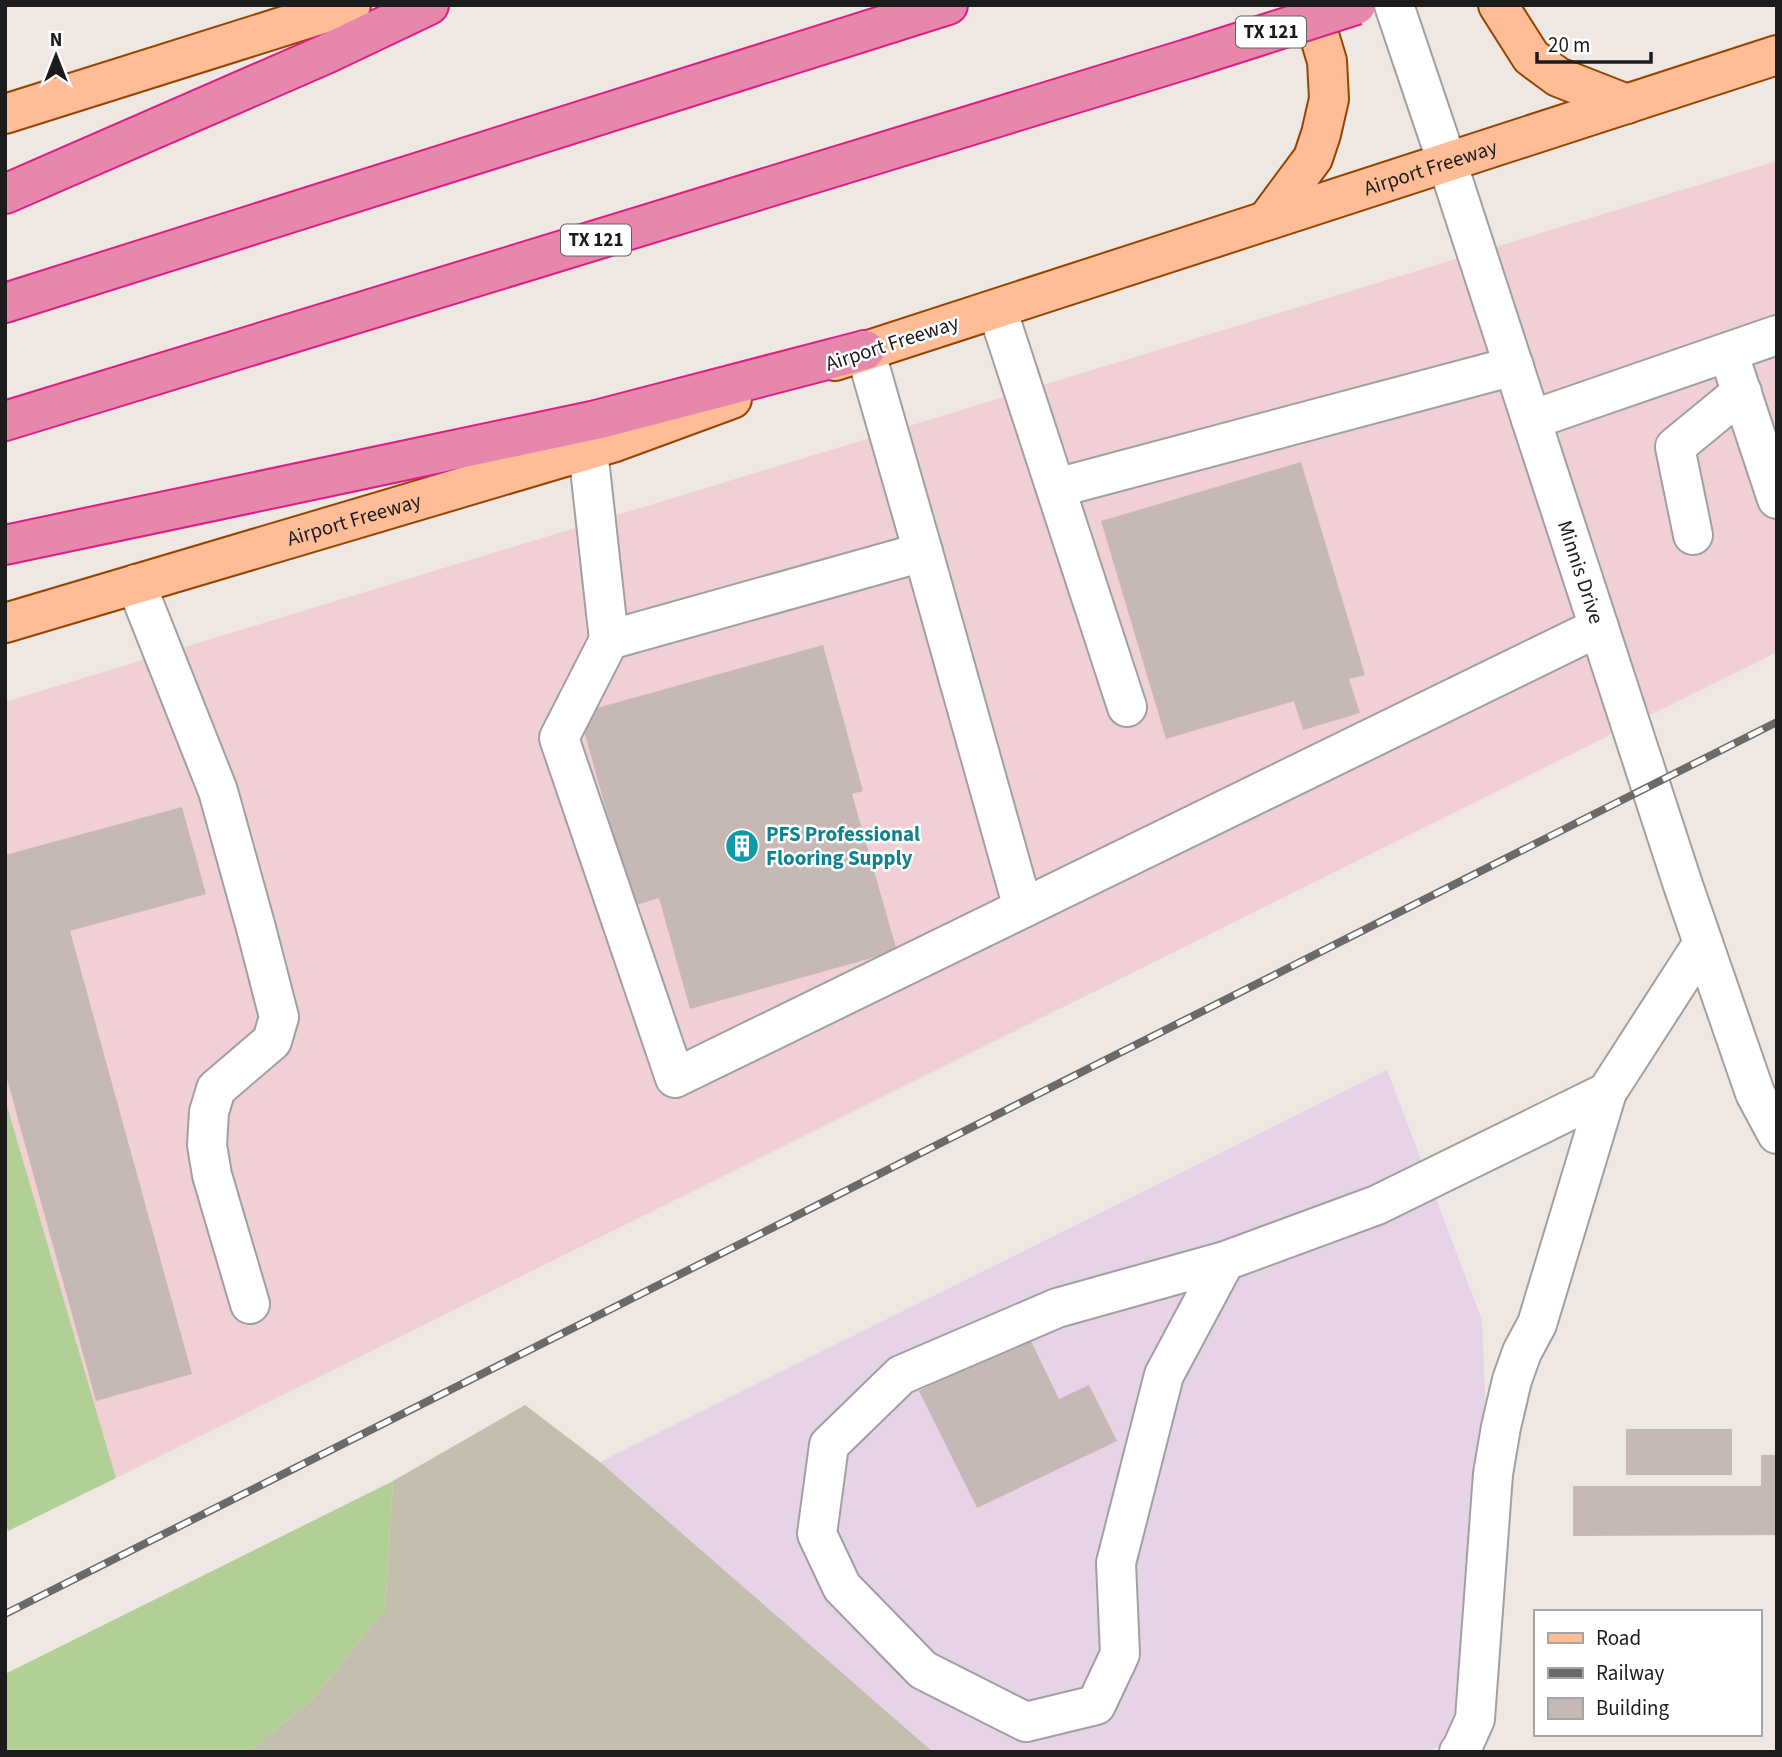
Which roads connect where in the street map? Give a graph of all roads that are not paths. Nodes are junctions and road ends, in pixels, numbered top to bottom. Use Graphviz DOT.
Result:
graph roads {
  1 [pos="351,5"];
  2 [pos="429,5"];
  3 [pos="948,5"];
  4 [pos="1310,5"];
  5 [pos="1356,5"];
  6 [pos="1394,5"];
  7 [pos="1497,5"];
  8 [pos="1777,55"];
  9 [pos="1627,104"];
  10 [pos="5,114"];
  11 [pos="1447,162"];
  12 [pos="5,194"];
  13 [pos="1267,220"];
  14 [pos="5,303"];
  15 [pos="997,309"];
  16 [pos="1777,335"];
  17 [pos="864,350"];
  18 [pos="1728,352"];
  19 [pos="1514,366"];
  20 [pos="1742,391"];
  21 [pos="1531,420"];
  22 [pos="5,421"];
  23 [pos="588,450"];
  24 [pos="1056,488"];
  25 [pos="1777,499"];
  26 [pos="1693,535"];
  27 [pos="5,545"];
  28 [pos="923,552"];
  29 [pos="136,584"];
  30 [pos="5,623"];
  31 [pos="1599,626"];
  32 [pos="609,640"];
  33 [pos="1127,707"];
  34 [pos="1024,908"];
  35 [pos="1703,943"];
  36 [pos="1607,1092"];
  37 [pos="1777,1134"];
  38 [pos="1225,1261"];
  39 [pos="250,1304"];
  40 [pos="1459,1752"];
  1 -- 10 [label="main road"];
  2 -- 12 [label="highway"];
  3 -- 14 [label="highway"];
  4 -- 13 [label="main road"];
  5 -- 22 [label="highway, TX 121, bridge"];
  6 -- 11 [label="street, Minnis Drive"];
  7 -- 9 [label="main road"];
  8 -- 9 [label="main road, Airport Freeway"];
  9 -- 11 [label="main road, Airport Freeway"];
  11 -- 13 [label="main road, Airport Freeway"];
  11 -- 19 [label="street, Minnis Drive"];
  13 -- 15 [label="main road, Airport Freeway"];
  15 -- 17 [label="main road, Airport Freeway"];
  15 -- 24 [label="street"];
  16 -- 18 [label="street"];
  17 -- 23 [label="main road, Airport Freeway"];
  17 -- 27 [label="highway"];
  17 -- 28 [label="street"];
  18 -- 20 [label="street"];
  18 -- 21 [label="street"];
  19 -- 21 [label="street, Minnis Drive"];
  19 -- 24 [label="street"];
  20 -- 25 [label="street"];
  20 -- 26 [label="street"];
  21 -- 31 [label="street, Minnis Drive"];
  23 -- 29 [label="main road, Airport Freeway"];
  23 -- 32 [label="street"];
  24 -- 33 [label="street"];
  28 -- 32 [label="street"];
  28 -- 34 [label="street"];
  29 -- 30 [label="main road, Airport Freeway"];
  29 -- 39 [label="street"];
  31 -- 34 [label="street"];
  31 -- 35 [label="street, Minnis Drive"];
  32 -- 34 [label="street"];
  35 -- 36 [label="street"];
  35 -- 37 [label="street, Minnis Drive"];
  36 -- 38 [label="street"];
  36 -- 40 [label="street"];
  38 -- 38 [label="street"];
}
